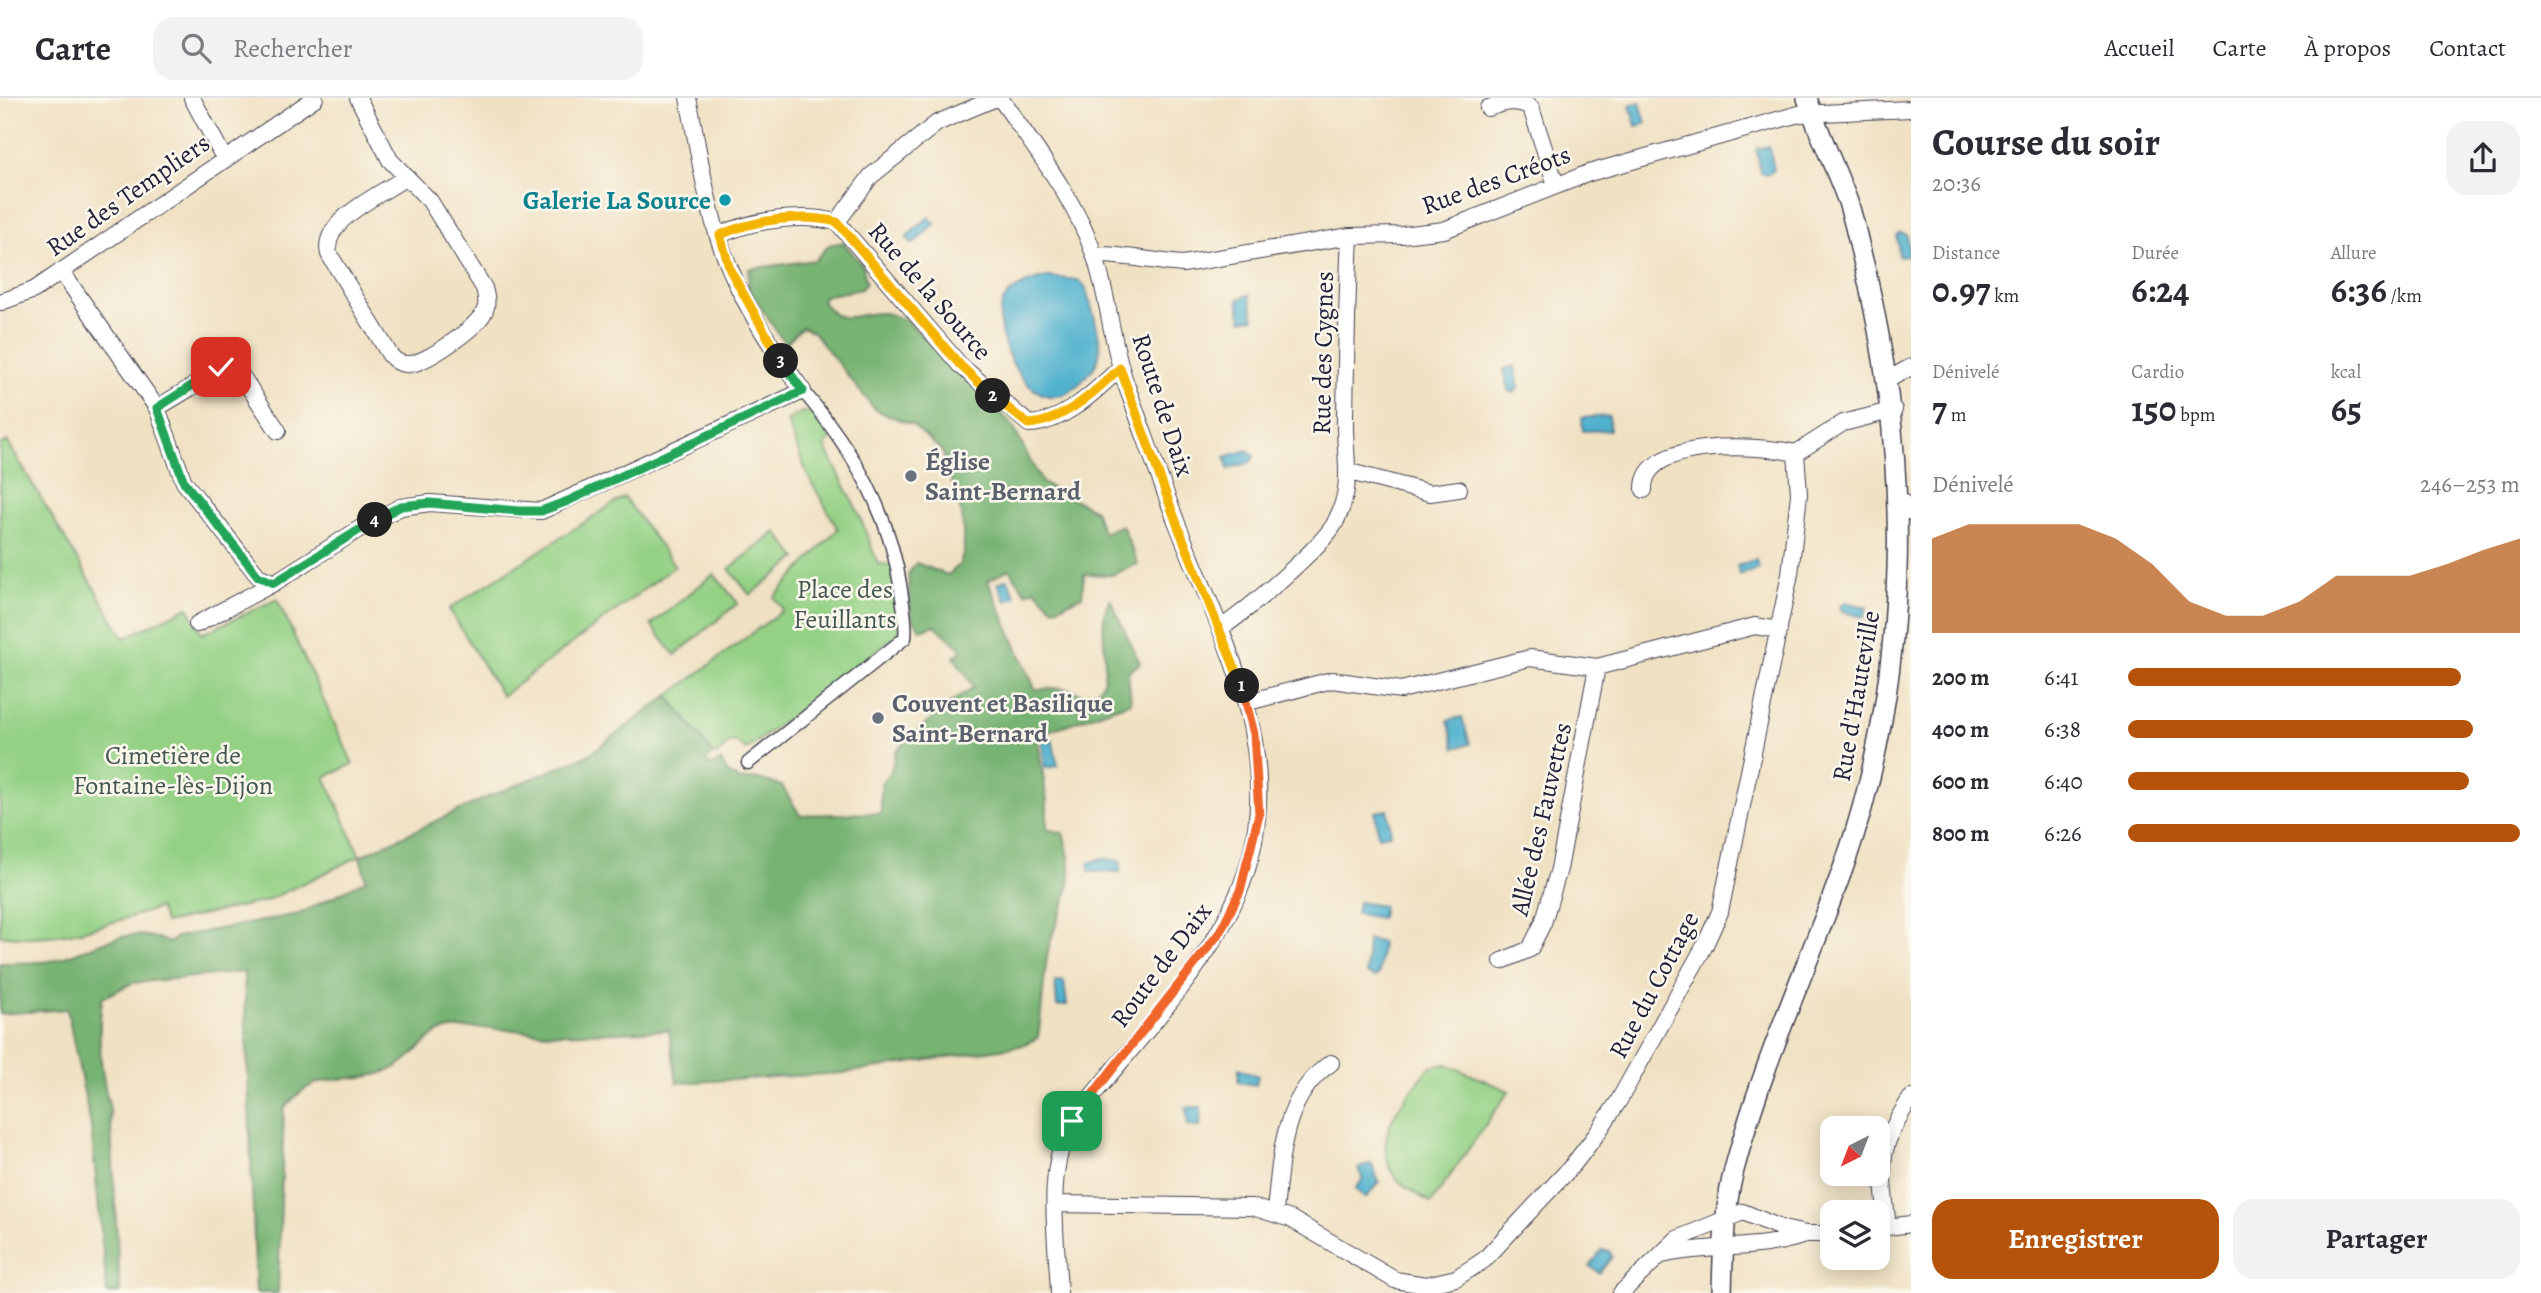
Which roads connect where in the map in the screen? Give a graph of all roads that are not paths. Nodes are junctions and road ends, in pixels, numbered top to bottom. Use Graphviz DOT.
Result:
graph roads {
  1 [pos="192,98"];
  2 [pos="315,98"];
  3 [pos="358,98"];
  4 [pos="688,98"];
  5 [pos="998,98"];
  6 [pos="1810,106"];
  7 [pos="1488,108"];
  8 [pos="1911,109"];
  9 [pos="224,158"];
  10 [pos="405,177"];
  11 [pos="1556,185"];
  12 [pos="837,222"];
  13 [pos="720,235"];
  14 [pos="1350,236"];
  15 [pos="1094,255"];
  16 [pos="61,271"];
  17 [pos="0,302"];
  18 [pos="1911,367"];
  19 [pos="1120,368"];
  20 [pos="1889,379"];
  21 [pos="803,391"];
  22 [pos="157,408"];
  23 [pos="1894,410"];
  24 [pos="278,431"];
  25 [pos="1796,453"];
  26 [pos="1350,471"];
  27 [pos="1459,489"];
  28 [pos="1644,490"];
  29 [pos="1906,506"];
  30 [pos="274,583"];
  31 [pos="197,624"];
  32 [pos="1221,628"];
  33 [pos="1779,630"];
  34 [pos="1597,667"];
  35 [pos="1248,702"];
  36 [pos="748,763"];
  37 [pos="1502,961"];
  38 [pos="1331,1063"];
  39 [pos="1911,1098"];
  40 [pos="1883,1200"];
  41 [pos="1056,1204"];
  42 [pos="1275,1211"];
  43 [pos="1728,1218"];
  44 [pos="1911,1224"];
  45 [pos="1890,1227"];
  46 [pos="1806,1234"];
  47 [pos="1820,1234"];
  48 [pos="1725,1245"];
  49 [pos="1659,1256"];
  50 [pos="1059,1293"];
  51 [pos="1621,1293"];
  52 [pos="1722,1293"];
  1 -- 9 [label="street"];
  2 -- 9 [label="street, Rue des Templiers"];
  3 -- 10 [label="street"];
  4 -- 13 [label="street"];
  5 -- 12 [label="street"];
  5 -- 15 [label="street, Route de Daix"];
  6 -- 8 [label="street, Rue des Créots"];
  6 -- 11 [label="street, Rue des Créots"];
  6 -- 20 [label="street, Rue d'Hauteville"];
  7 -- 11 [label="street"];
  9 -- 16 [label="street, Rue des Templiers"];
  10 -- 10 [label="street"];
  11 -- 14 [label="street, Rue des Créots"];
  12 -- 13 [label="street, Rue de la Source"];
  12 -- 19 [label="street, Rue de la Source"];
  13 -- 21 [label="street"];
  14 -- 15 [label="street, Rue des Créots"];
  14 -- 26 [label="street, Rue des Cygnes"];
  15 -- 19 [label="street, Route de Daix"];
  16 -- 17 [label="street, Rue des Templiers"];
  16 -- 22 [label="street"];
  18 -- 20 [label="street"];
  19 -- 32 [label="street, Route de Daix"];
  20 -- 23 [label="street, Rue d'Hauteville"];
  21 -- 30 [label="street"];
  21 -- 36 [label="street"];
  22 -- 24 [label="street"];
  22 -- 30 [label="street"];
  23 -- 25 [label="street"];
  23 -- 29 [label="street, Rue d'Hauteville"];
  25 -- 28 [label="street"];
  25 -- 33 [label="street, Rue du Cottage"];
  26 -- 27 [label="street, Rue des Cygnes"];
  26 -- 32 [label="street, Rue des Cygnes"];
  29 -- 43 [label="street, Rue d'Hauteville"];
  30 -- 31 [label="street"];
  32 -- 35 [label="street, Route de Daix"];
  33 -- 34 [label="street"];
  33 -- 42 [label="street, Rue du Cottage"];
  34 -- 35 [label="street"];
  34 -- 37 [label="street, Allée des Fauvettes"];
  35 -- 41 [label="street, Route de Daix"];
  38 -- 42 [label="street"];
  39 -- 40 [label="street"];
  41 -- 42 [label="street, Rue du Cottage"];
  41 -- 50 [label="street, Route de Daix"];
  43 -- 46 [label="street"];
  43 -- 48 [label="street, Rue d'Hauteville"];
  43 -- 49 [label="street"];
  44 -- 45 [label="street"];
  46 -- 47 [label="street"];
  46 -- 48 [label="street"];
  48 -- 49 [label="street"];
  48 -- 52 [label="street, Rue d'Hauteville"];
  49 -- 51 [label="street"];
}
